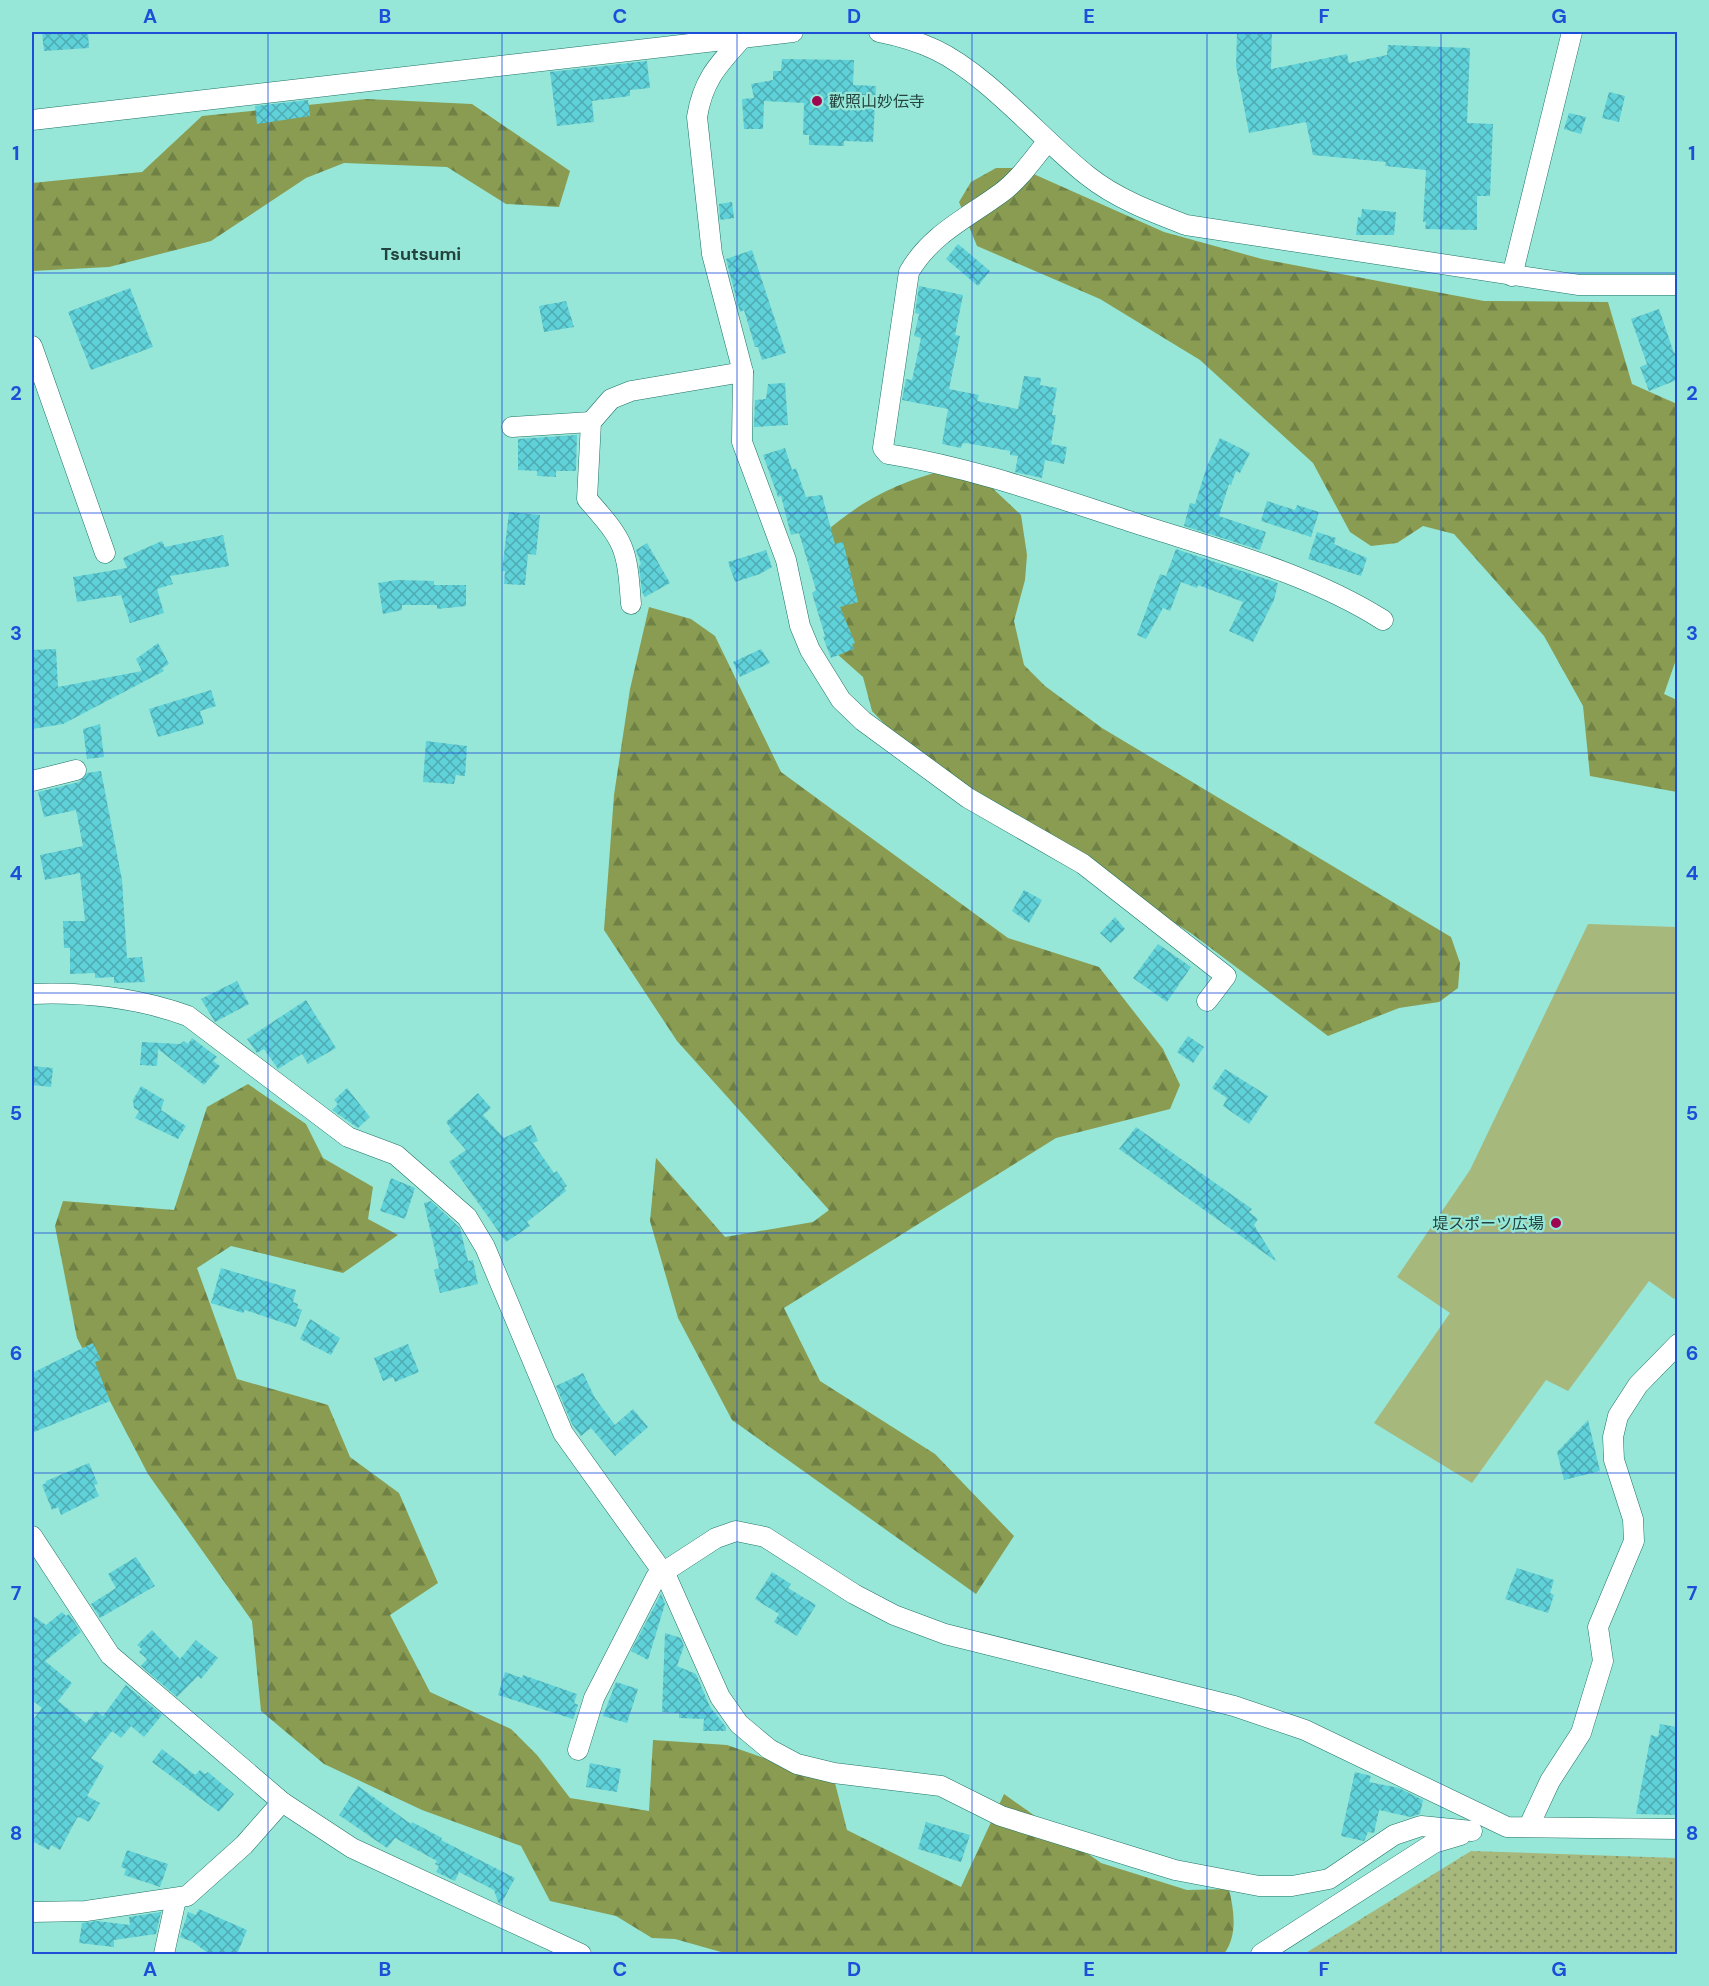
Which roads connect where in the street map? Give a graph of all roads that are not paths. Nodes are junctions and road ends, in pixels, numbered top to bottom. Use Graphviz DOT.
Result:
graph roads {
  1 [pos="793,32"];
  2 [pos="879,32"];
  3 [pos="1572,32"];
  4 [pos="744,34"];
  5 [pos="32,120"];
  6 [pos="1048,141"];
  7 [pos="1512,276"];
  8 [pos="1677,285"];
  9 [pos="32,345"];
  10 [pos="742,372"];
  11 [pos="591,422"];
  12 [pos="512,427"];
  13 [pos="105,553"];
  14 [pos="631,604"];
  15 [pos="1383,620"];
  16 [pos="76,770"];
  17 [pos="32,781"];
  18 [pos="32,994"];
  19 [pos="1207,1001"];
  20 [pos="1677,1344"];
  21 [pos="32,1536"];
  22 [pos="662,1571"];
  23 [pos="578,1750"];
  24 [pos="282,1802"];
  25 [pos="1529,1826"];
  26 [pos="1507,1827"];
  27 [pos="1677,1829"];
  28 [pos="1472,1832"];
  29 [pos="176,1899"];
  30 [pos="32,1912"];
  31 [pos="164,1954"];
  32 [pos="581,1954"];
  33 [pos="1261,1954"];
  1 -- 4 [label="street"];
  2 -- 6 [label="street"];
  3 -- 7 [label="street"];
  4 -- 5 [label="street"];
  4 -- 10 [label="street"];
  6 -- 7 [label="street"];
  6 -- 15 [label="street"];
  7 -- 8 [label="street"];
  9 -- 13 [label="street"];
  10 -- 11 [label="street"];
  10 -- 19 [label="street"];
  11 -- 12 [label="street"];
  11 -- 14 [label="street"];
  16 -- 17 [label="street"];
  18 -- 22 [label="street"];
  20 -- 25 [label="street"];
  21 -- 24 [label="street"];
  22 -- 23 [label="street"];
  22 -- 26 [label="street"];
  22 -- 28 [label="street"];
  24 -- 29 [label="street"];
  24 -- 32 [label="street"];
  25 -- 26 [label="street"];
  25 -- 27 [label="street"];
  26 -- 28 [label="street"];
  28 -- 33 [label="street"];
  29 -- 30 [label="street"];
  29 -- 31 [label="street"];
}
